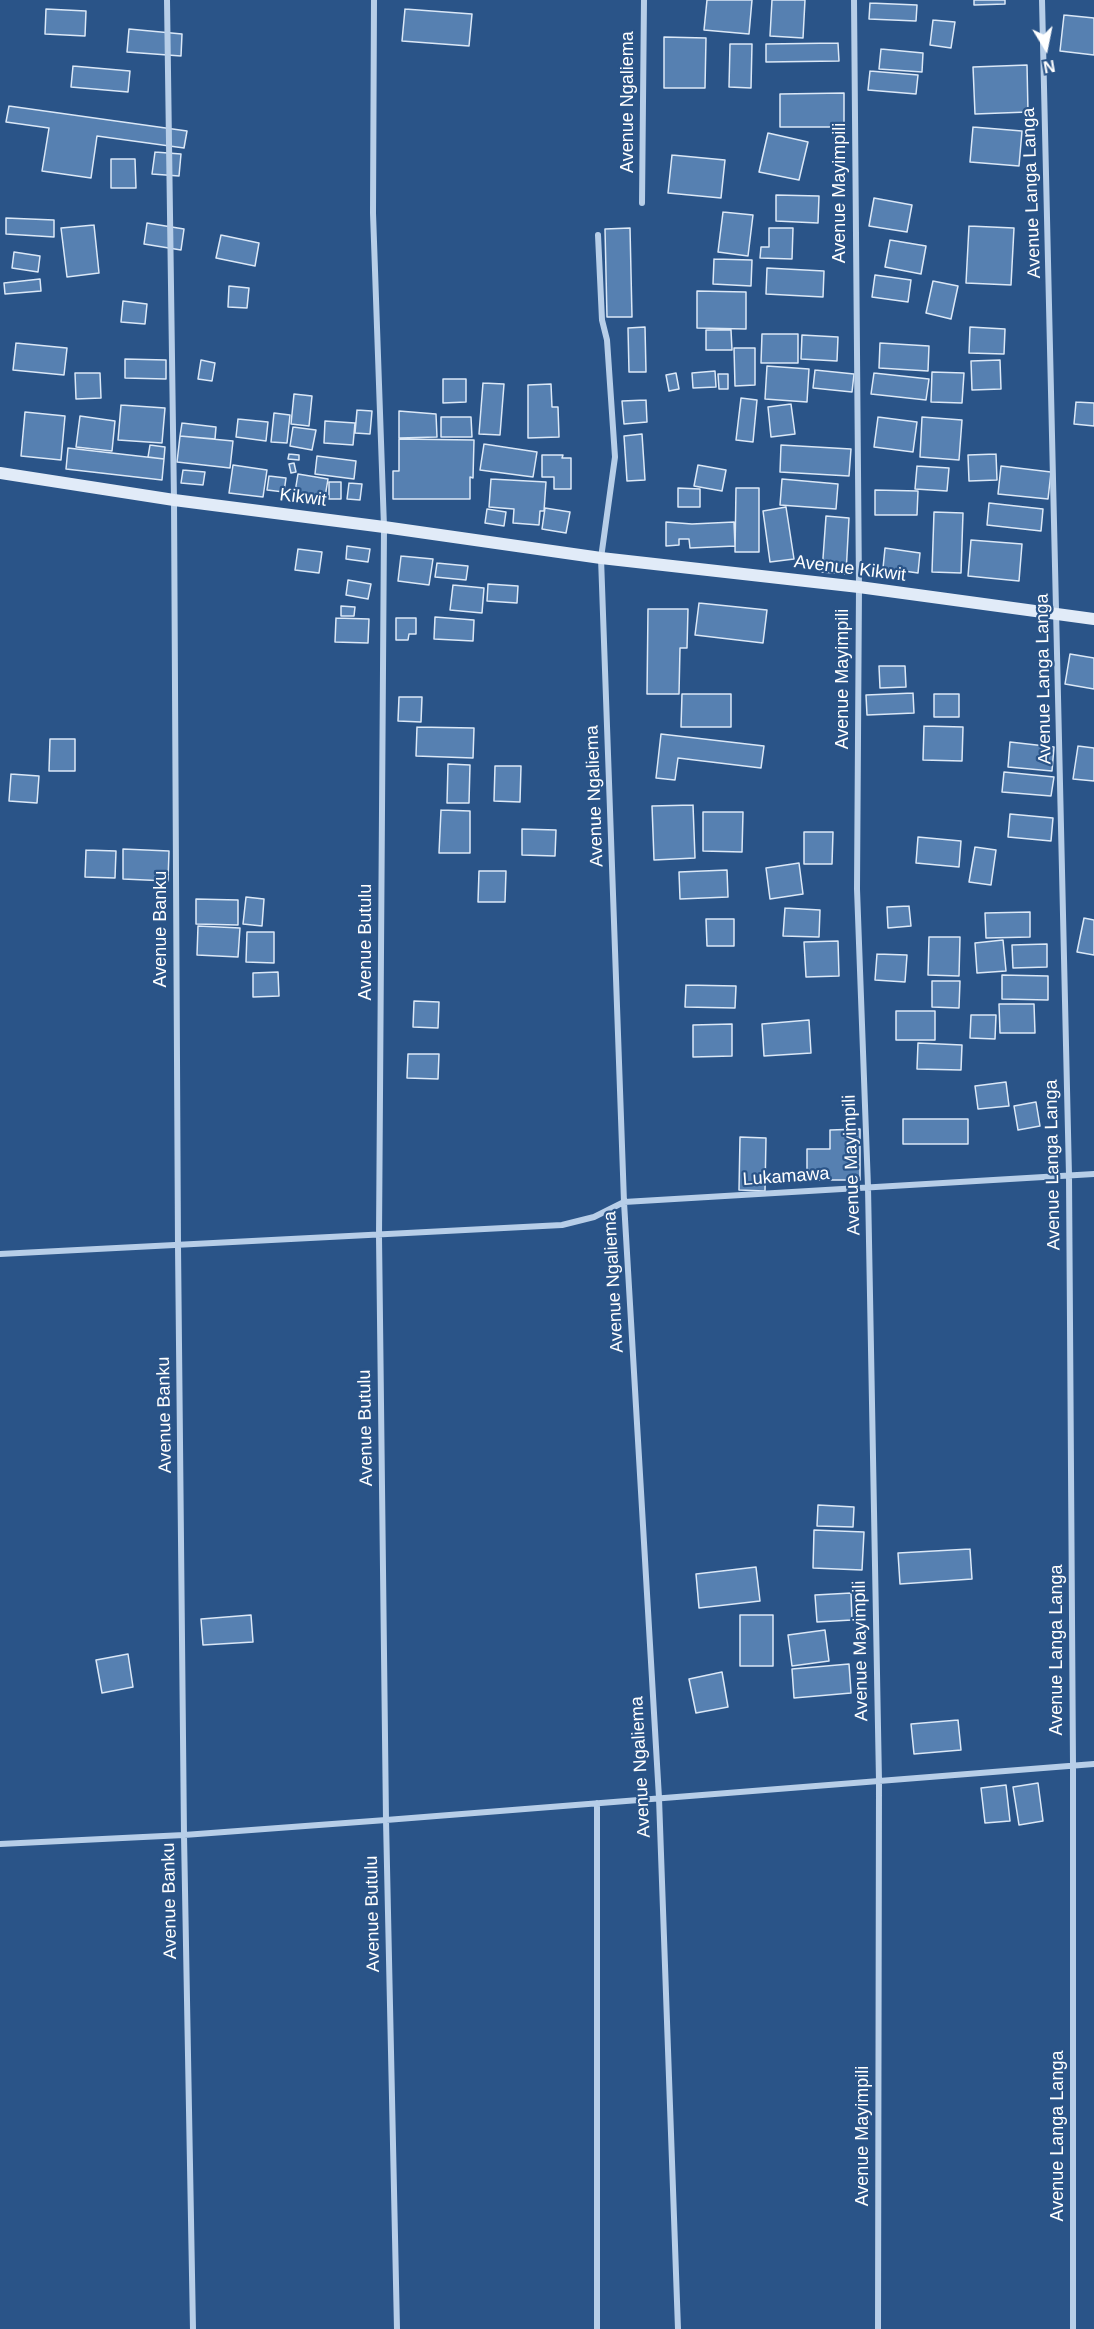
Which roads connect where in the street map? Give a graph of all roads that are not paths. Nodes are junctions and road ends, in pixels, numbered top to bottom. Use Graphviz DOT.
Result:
graph roads {
  1 [pos="167,0"];
  2 [pos="374,0"];
  3 [pos="644,0"];
  4 [pos="854,0"];
  5 [pos="1042,0"];
  6 [pos="642,203"];
  7 [pos="598,235"];
  8 [pos="0,473"];
  9 [pos="174,500"];
  10 [pos="384,527"];
  11 [pos="601,558"];
  12 [pos="859,587"];
  13 [pos="1058,615"];
  14 [pos="1094,619"];
  15 [pos="1094,1174"];
  16 [pos="1069,1175"];
  17 [pos="868,1187"];
  18 [pos="624,1202"];
  19 [pos="379,1236"];
  20 [pos="178,1246"];
  21 [pos="0,1254"];
  22 [pos="1094,1764"];
  23 [pos="1073,1765"];
  24 [pos="879,1781"];
  25 [pos="659,1798"];
  26 [pos="597,1803"];
  27 [pos="386,1820"];
  28 [pos="184,1835"];
  29 [pos="0,1844"];
  30 [pos="193,2329"];
  31 [pos="397,2329"];
  32 [pos="597,2329"];
  33 [pos="678,2329"];
  34 [pos="878,2329"];
  35 [pos="1073,2329"];
  1 -- 9 [label="street, Avenue Banku"];
  2 -- 10 [label="street, Avenue Butulu"];
  3 -- 6 [label="street, Avenue Ngaliema"];
  4 -- 12 [label="street, Avenue Mayimpili"];
  5 -- 13 [label="street, Avenue Langa Langa"];
  7 -- 11 [label="street, Avenue Ngaliema"];
  8 -- 9 [label="main road, Kikwit"];
  9 -- 10 [label="main road, Kikwit"];
  9 -- 20 [label="street, Avenue Banku"];
  10 -- 11 [label="main road, Kikwit"];
  10 -- 19 [label="street, Avenue Butulu"];
  11 -- 12 [label="main road, Avenue Kikwit"];
  11 -- 18 [label="street, Avenue Ngaliema"];
  12 -- 13 [label="main road, Avenue Kikwit"];
  12 -- 17 [label="street, Avenue Mayimpili"];
  13 -- 14 [label="main road, Avenue Kikwit"];
  13 -- 16 [label="street, Avenue Langa Langa"];
  15 -- 16 [label="street, Lukamawa"];
  16 -- 17 [label="street, Lukamawa"];
  16 -- 23 [label="street, Avenue Langa Langa"];
  17 -- 18 [label="street, Lukamawa"];
  17 -- 24 [label="street, Avenue Mayimpili"];
  18 -- 19 [label="street"];
  18 -- 25 [label="street, Avenue Ngaliema"];
  19 -- 20 [label="street"];
  19 -- 27 [label="street, Avenue Butulu"];
  20 -- 21 [label="street"];
  20 -- 28 [label="street, Avenue Banku"];
  22 -- 23 [label="street"];
  23 -- 24 [label="street"];
  23 -- 35 [label="street, Avenue Langa Langa"];
  24 -- 25 [label="street"];
  24 -- 34 [label="street, Avenue Mayimpili"];
  25 -- 26 [label="street"];
  25 -- 33 [label="street, Avenue Ngaliema"];
  26 -- 27 [label="street"];
  26 -- 32 [label="street"];
  27 -- 28 [label="street"];
  27 -- 31 [label="street, Avenue Butulu"];
  28 -- 29 [label="street"];
  28 -- 30 [label="street, Avenue Banku"];
}
